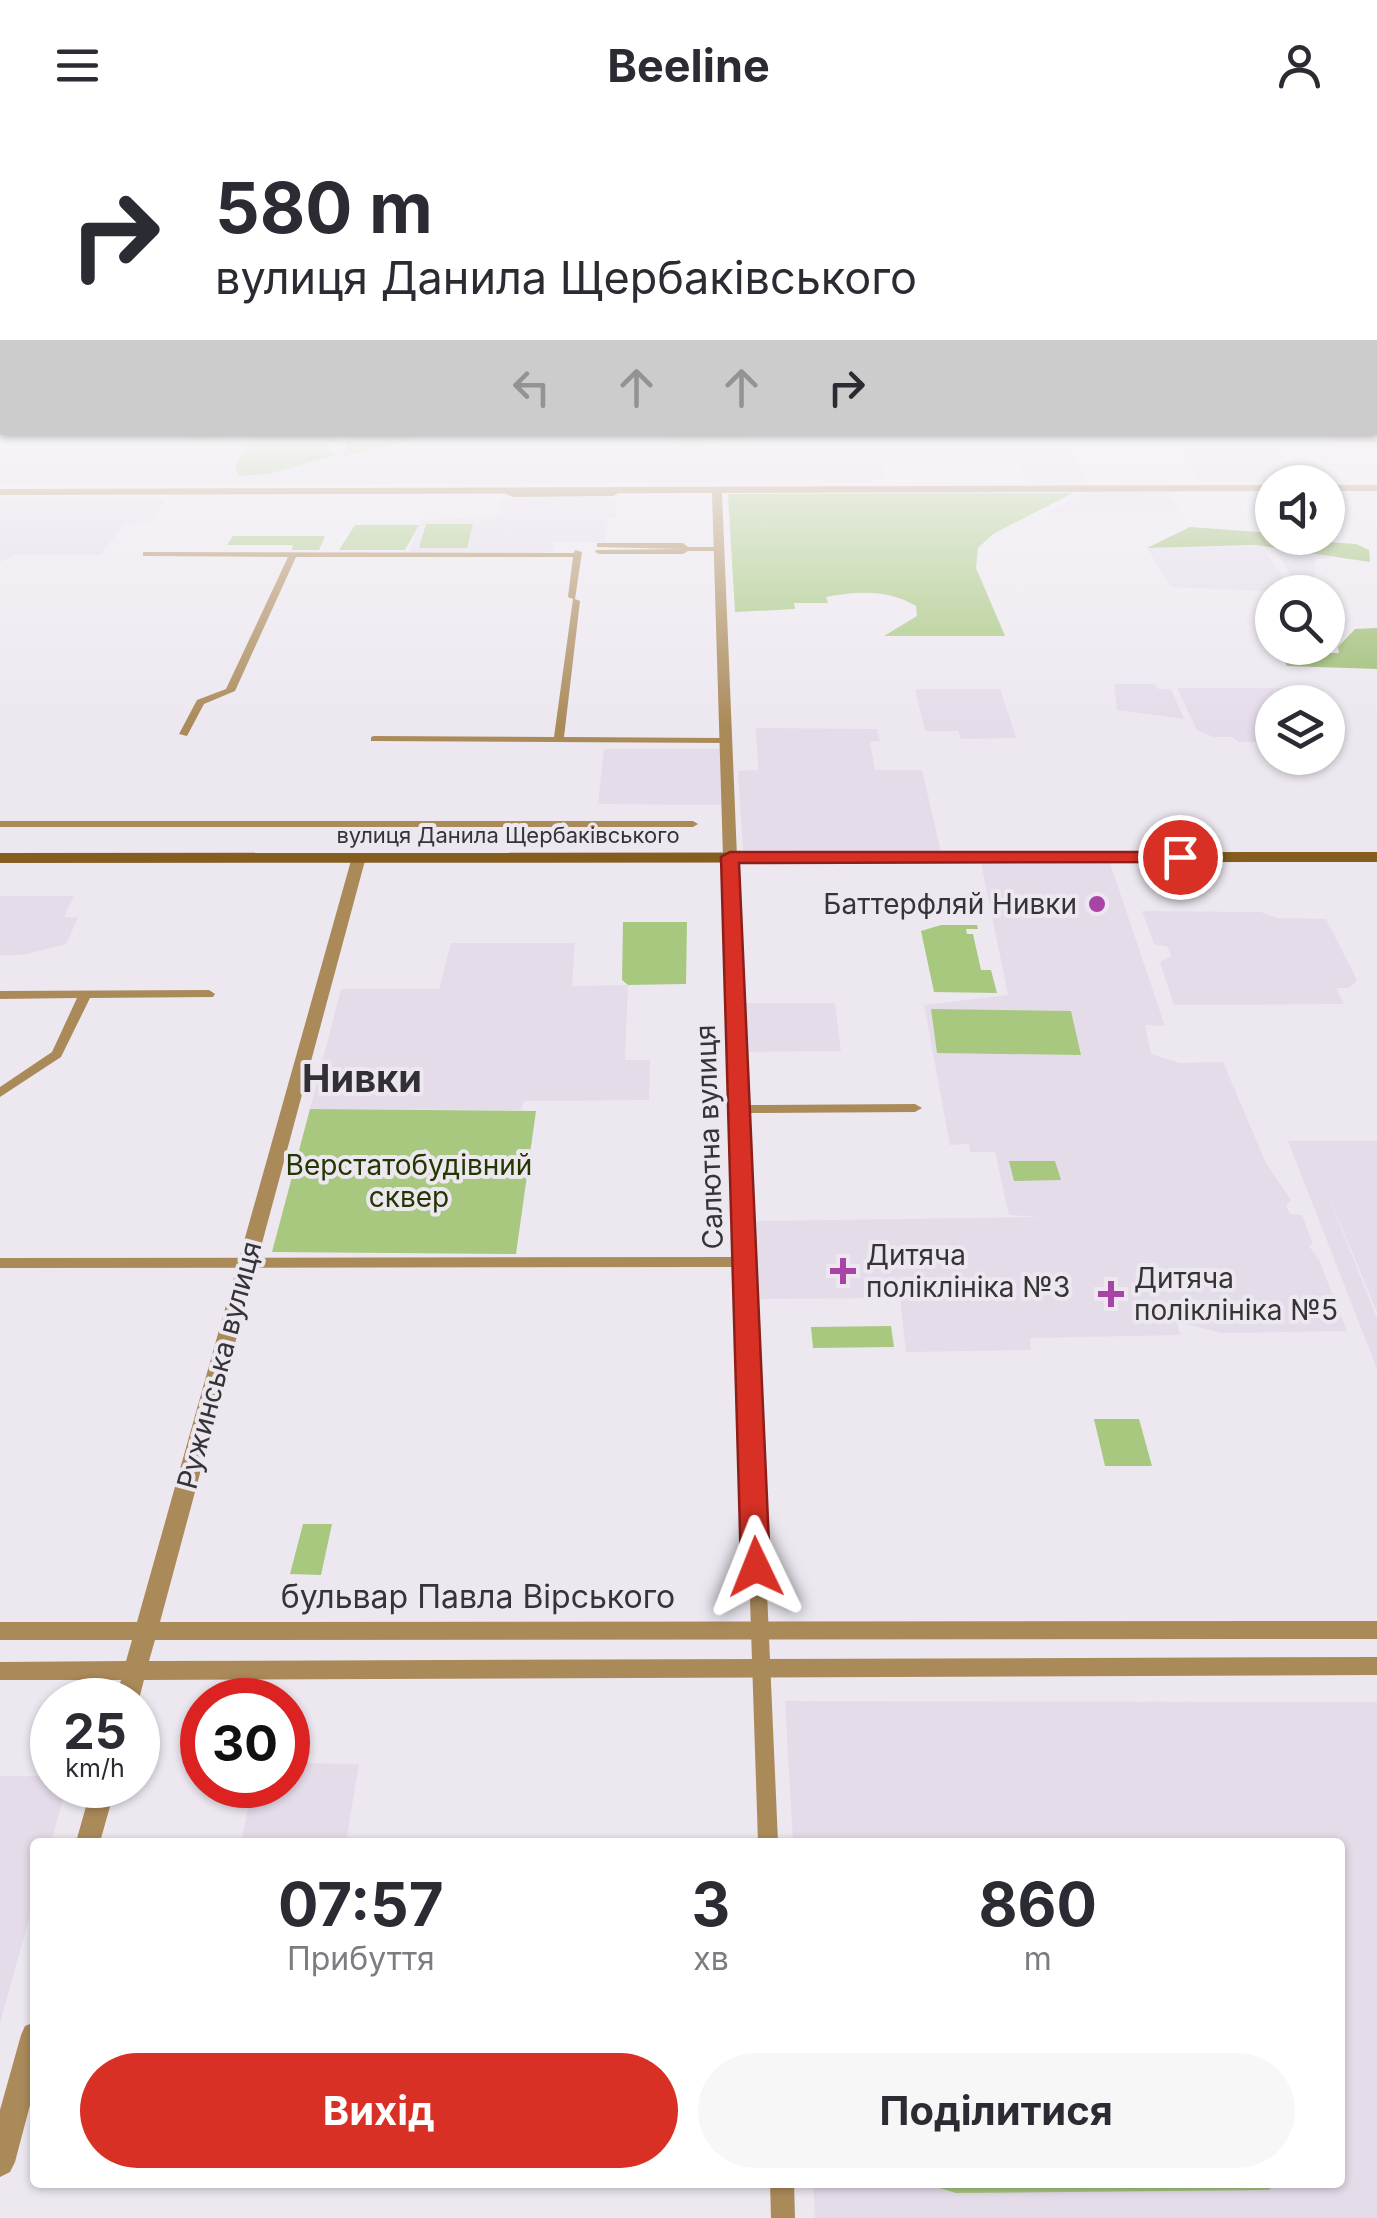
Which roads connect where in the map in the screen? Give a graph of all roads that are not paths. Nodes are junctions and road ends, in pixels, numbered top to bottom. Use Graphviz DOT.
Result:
graph roads {
  1 [pos="718,530"];
  2 [pos="719,549"];
  3 [pos="146,554"];
  4 [pos="293,554"];
  5 [pos="578,554"];
  6 [pos="184,734"];
  7 [pos="374,739"];
  8 [pos="558,739"];
  9 [pos="726,741"];
  10 [pos="0,824"];
  11 [pos="693,824"];
  12 [pos="730,857"];
  13 [pos="1377,857"];
  14 [pos="0,858"];
  15 [pos="359,858"];
  16 [pos="209,994"];
  17 [pos="0,995"];
  18 [pos="85,995"];
  19 [pos="0,1093"];
  20 [pos="916,1108"];
  21 [pos="738,1109"];
  22 [pos="247,1262"];
  23 [pos="743,1262"];
  24 [pos="0,1263"];
  25 [pos="0,1630"];
  26 [pos="759,1630"];
  27 [pos="1377,1630"];
  28 [pos="146,1631"];
  29 [pos="1377,1666"];
  30 [pos="135,1670"];
  31 [pos="760,1670"];
  32 [pos="0,1671"];
  33 [pos="133,1678"];
  34 [pos="98,1808"];
  35 [pos="89,1838"];
  36 [pos="768,1838"];
  37 [pos="30,2052"];
  38 [pos="0,2162"];
  39 [pos="782,2188"];
  40 [pos="783,2218"];
  1 -- 2 [label="street, Салютна вулиця"];
  2 -- 5 [label="street"];
  2 -- 9 [label="street, Салютна вулиця"];
  3 -- 4 [label="street"];
  4 -- 5 [label="street"];
  4 -- 6 [label="street"];
  5 -- 8 [label="street"];
  7 -- 8 [label="street"];
  8 -- 9 [label="street"];
  9 -- 12 [label="street, Салютна вулиця"];
  10 -- 11 [label="street"];
  12 -- 13 [label="main road, вулиця Данила Щербаківського"];
  12 -- 15 [label="main road, вулиця Данила Щербаківського"];
  12 -- 21 [label="street, Салютна вулиця"];
  14 -- 15 [label="main road, вулиця Данила Щербаківського"];
  15 -- 22 [label="street, Ружинська вулиця"];
  16 -- 18 [label="street"];
  17 -- 18 [label="street"];
  18 -- 19 [label="street"];
  20 -- 21 [label="street"];
  21 -- 23 [label="street, Салютна вулиця"];
  22 -- 23 [label="street"];
  22 -- 24 [label="street"];
  22 -- 28 [label="street, Ружинська вулиця"];
  23 -- 26 [label="street, Салютна вулиця"];
  25 -- 28 [label="street, бульвар Павла Вірського"];
  26 -- 27 [label="street, бульвар Павла Вірського"];
  26 -- 28 [label="street, бульвар Павла Вірського"];
  26 -- 31 [label="street, Салютна вулиця"];
  28 -- 30 [label="street, Ружинська вулиця"];
  29 -- 31 [label="street"];
  30 -- 31 [label="street"];
  30 -- 32 [label="street"];
  30 -- 33 [label="street, Ружинська вулиця"];
  31 -- 36 [label="street, Салютна вулиця"];
  34 -- 35 [label="street"];
  37 -- 38 [label="street"];
  39 -- 40 [label="street"];
}
